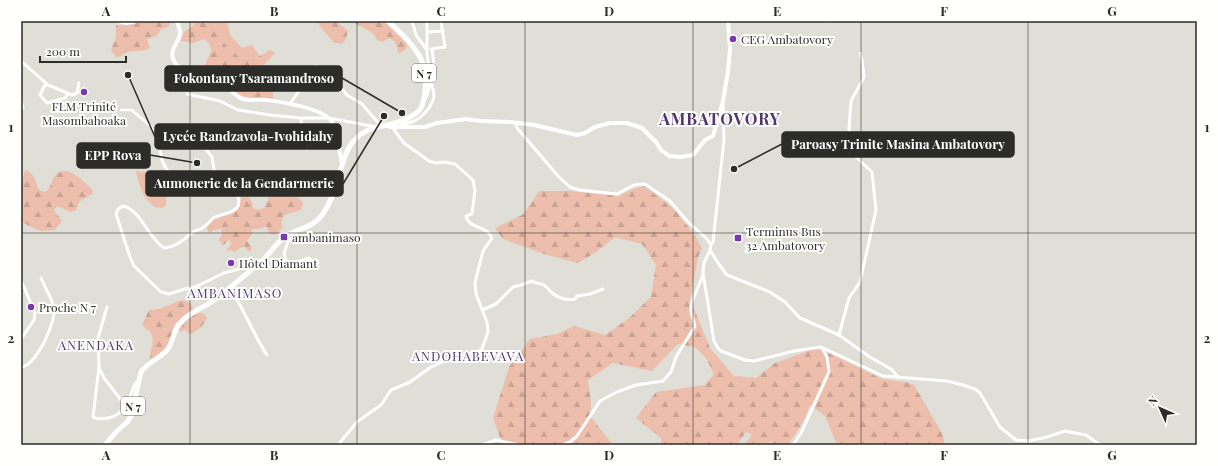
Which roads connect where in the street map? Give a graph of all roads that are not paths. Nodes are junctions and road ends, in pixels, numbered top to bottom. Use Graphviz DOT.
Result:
graph roads {
  1 [pos="118,21"];
  2 [pos="136,21"];
  3 [pos="177,21"];
  4 [pos="388,21"];
  5 [pos="412,21"];
  6 [pos="427,21"];
  7 [pos="441,21"];
  8 [pos="728,21"];
  9 [pos="828,21"];
  10 [pos="831,21"];
  11 [pos="443,31"];
  12 [pos="427,32"];
  13 [pos="432,49"];
  14 [pos="427,50"];
  15 [pos="860,53"];
  16 [pos="21,61"];
  17 [pos="316,66"];
  18 [pos="46,83"];
  19 [pos="79,83"];
  20 [pos="332,83"];
  21 [pos="187,94"];
  22 [pos="70,95"];
  23 [pos="21,99"];
  24 [pos="723,101"];
  25 [pos="290,104"];
  26 [pos="422,104"];
  27 [pos="23,108"];
  28 [pos="121,110"];
  29 [pos="301,118"];
  30 [pos="329,118"];
  31 [pos="516,124"];
  32 [pos="396,125"];
  33 [pos="381,126"];
  34 [pos="161,135"];
  35 [pos="307,149"];
  36 [pos="342,163"];
  37 [pos="198,190"];
  38 [pos="296,232"];
  39 [pos="711,245"];
  40 [pos="710,250"];
  41 [pos="262,260"];
  42 [pos="313,262"];
  43 [pos="703,273"];
  44 [pos="41,278"];
  45 [pos="21,280"];
  46 [pos="230,288"];
  47 [pos="603,289"];
  48 [pos="107,307"];
  49 [pos="482,310"];
  50 [pos="839,335"];
  51 [pos="21,339"];
  52 [pos="821,347"];
  53 [pos="267,355"];
  54 [pos="21,367"];
  55 [pos="99,367"];
  56 [pos="898,377"];
  57 [pos="139,380"];
  58 [pos="125,405"];
  59 [pos="105,445"];
  60 [pos="338,445"];
  61 [pos="482,445"];
  62 [pos="519,445"];
  63 [pos="562,445"];
  64 [pos="793,445"];
  65 [pos="1100,445"];
  1 -- 2 [label="street"];
  3 -- 25 [label="street"];
  4 -- 26 [label="main road, N 7"];
  5 -- 14 [label="street"];
  6 -- 12 [label="street"];
  7 -- 11 [label="street"];
  8 -- 24 [label="street"];
  9 -- 10 [label="street"];
  11 -- 12 [label="street"];
  11 -- 13 [label="street"];
  12 -- 14 [label="street"];
  13 -- 14 [label="street"];
  13 -- 32 [label="street"];
  14 -- 26 [label="street"];
  15 -- 50 [label="street"];
  16 -- 18 [label="street"];
  17 -- 25 [label="street"];
  18 -- 22 [label="street"];
  18 -- 22 [label="street"];
  19 -- 22 [label="street"];
  20 -- 33 [label="street"];
  21 -- 29 [label="street"];
  23 -- 27 [label="street"];
  24 -- 31 [label="street"];
  24 -- 39 [label="street"];
  25 -- 30 [label="street"];
  26 -- 32 [label="main road, N 7"];
  28 -- 34 [label="street"];
  29 -- 30 [label="street"];
  29 -- 35 [label="street"];
  30 -- 33 [label="street"];
  30 -- 36 [label="street"];
  31 -- 32 [label="street"];
  31 -- 39 [label="street"];
  32 -- 33 [label="main road, N 7"];
  32 -- 49 [label="street"];
  33 -- 36 [label="main road, N 7"];
  34 -- 37 [label="street"];
  34 -- 37 [label="street"];
  36 -- 38 [label="main road, N 7"];
  37 -- 41 [label="street"];
  38 -- 41 [label="main road, N 7"];
  38 -- 42 [label="street"];
  39 -- 40 [label="street"];
  40 -- 43 [label="street"];
  40 -- 50 [label="street"];
  41 -- 46 [label="main road, N 7"];
  43 -- 52 [label="street"];
  43 -- 63 [label="street"];
  44 -- 54 [label="street"];
  45 -- 51 [label="street"];
  46 -- 53 [label="street"];
  46 -- 57 [label="main road, N 7"];
  47 -- 49 [label="street"];
  48 -- 55 [label="street"];
  49 -- 60 [label="street"];
  50 -- 56 [label="street"];
  52 -- 56 [label="street"];
  52 -- 64 [label="street"];
  55 -- 58 [label="street"];
  55 -- 58 [label="street"];
  56 -- 65 [label="street"];
  57 -- 58 [label="street"];
  57 -- 59 [label="main road, N 7"];
  61 -- 62 [label="street"];
}
